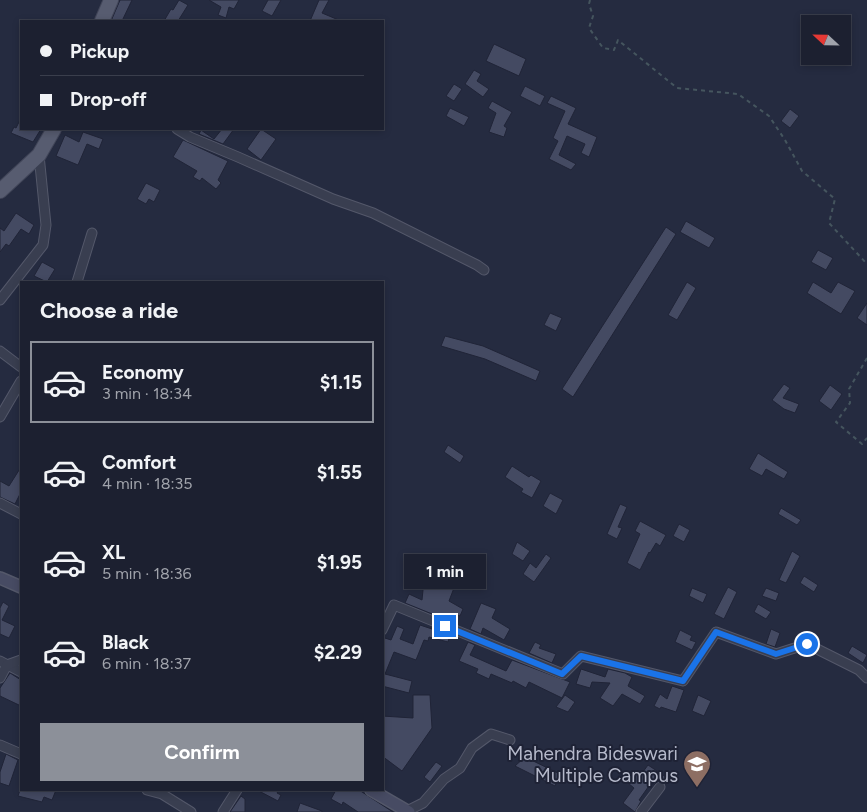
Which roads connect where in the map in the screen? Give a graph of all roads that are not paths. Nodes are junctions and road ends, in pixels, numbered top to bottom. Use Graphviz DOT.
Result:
graph roads {
  1 [pos="111,0"];
  2 [pos="102,20"];
  3 [pos="53,130"];
  4 [pos="179,130"];
  5 [pos="40,154"];
  6 [pos="0,191"];
  7 [pos="92,233"];
  8 [pos="484,270"];
  9 [pos="77,281"];
  10 [pos="0,300"];
  11 [pos="0,351"];
  12 [pos="20,366"];
  13 [pos="20,383"];
  14 [pos="0,417"];
  15 [pos="0,503"];
  16 [pos="20,513"];
  17 [pos="0,578"];
  18 [pos="20,587"];
  19 [pos="384,626"];
  20 [pos="20,660"];
  21 [pos="4,663"];
  22 [pos="20,671"];
  23 [pos="0,678"];
  24 [pos="867,678"];
  25 [pos="510,740"];
  26 [pos="0,745"];
  27 [pos="20,754"];
  28 [pos="660,787"];
  29 [pos="151,791"];
  30 [pos="236,791"];
  31 [pos="373,791"];
  32 [pos="408,811"];
  33 [pos="191,812"];
  34 [pos="223,812"];
  35 [pos="641,812"];
  1 -- 2 [label="main road"];
  3 -- 5 [label="main road"];
  4 -- 8 [label="street"];
  5 -- 6 [label="main road"];
  5 -- 10 [label="street"];
  7 -- 9 [label="street"];
  11 -- 12 [label="street"];
  13 -- 14 [label="street"];
  15 -- 16 [label="street"];
  17 -- 18 [label="main road"];
  19 -- 24 [label="street"];
  20 -- 21 [label="street"];
  21 -- 22 [label="street"];
  21 -- 23 [label="street"];
  25 -- 32 [label="street"];
  26 -- 27 [label="street"];
  28 -- 35 [label="street"];
  29 -- 33 [label="street"];
  30 -- 34 [label="street"];
  31 -- 32 [label="main road"];
}
